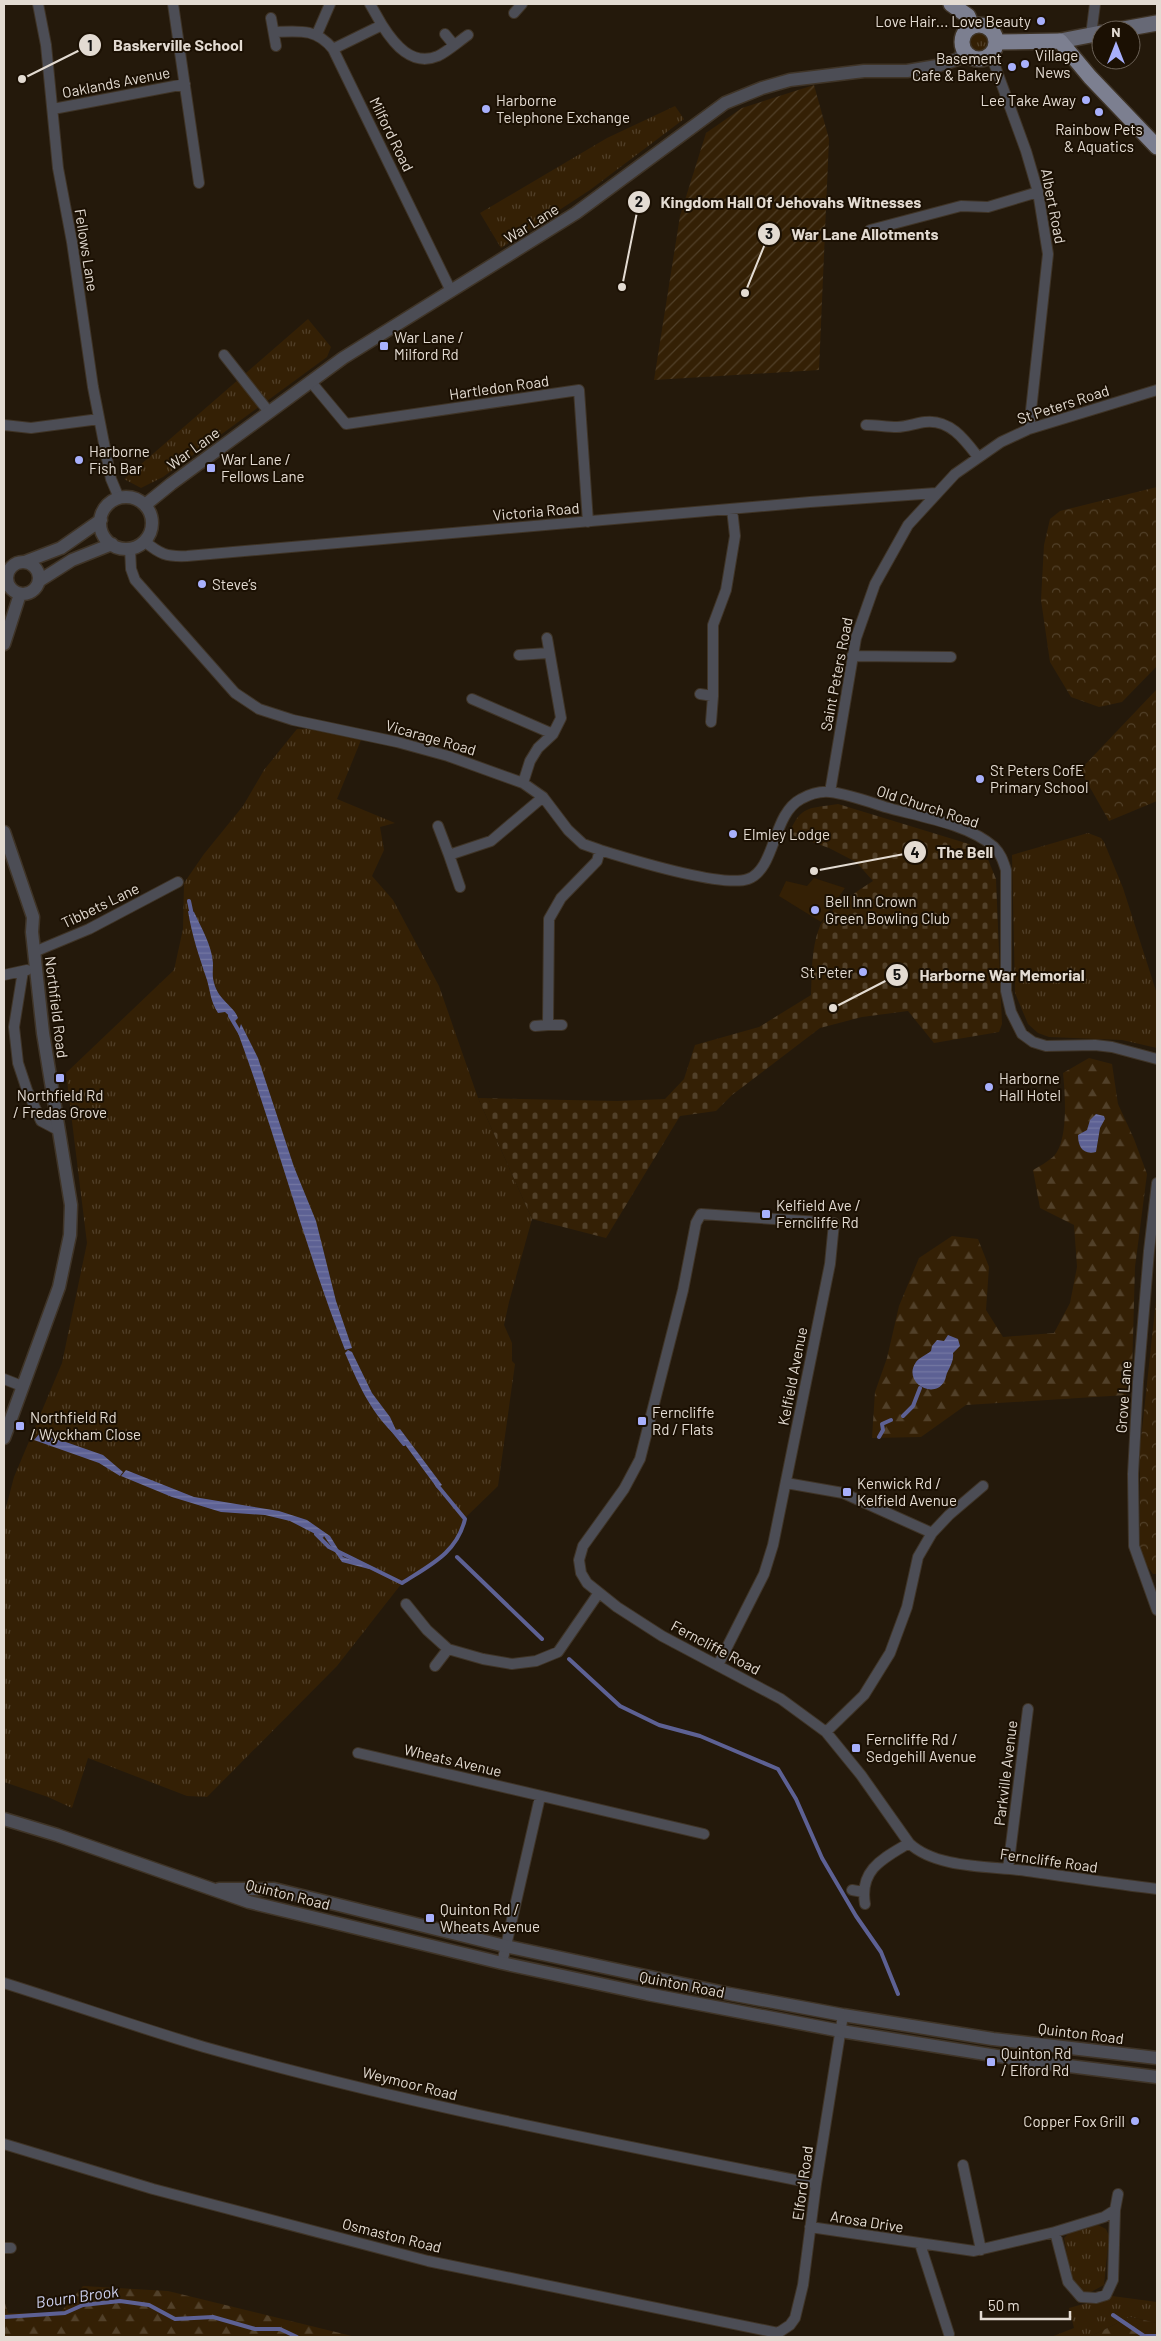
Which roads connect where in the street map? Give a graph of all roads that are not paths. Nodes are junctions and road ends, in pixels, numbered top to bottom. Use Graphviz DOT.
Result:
graph roads {
  1 [pos="38,4"];
  2 [pos="173,4"];
  3 [pos="330,4"];
  4 [pos="370,4"];
  5 [pos="522,4"];
  6 [pos="951,4"];
  7 [pos="1095,4"];
  8 [pos="514,13"];
  9 [pos="270,18"];
  10 [pos="1096,20"];
  11 [pos="1157,23"];
  12 [pos="382,25"];
  13 [pos="972,26"];
  14 [pos="1141,26"];
  15 [pos="274,32"];
  16 [pos="317,34"];
  17 [pos="445,34"];
  18 [pos="1091,35"];
  19 [pos="468,36"];
  20 [pos="1060,41"];
  21 [pos="454,45"];
  22 [pos="276,46"];
  23 [pos="994,48"];
  24 [pos="333,49"];
  25 [pos="964,52"];
  26 [pos="185,84"];
  27 [pos="53,109"];
  28 [pos="1157,147"];
  29 [pos="199,183"];
  30 [pos="1038,192"];
  31 [pos="870,230"];
  32 [pos="451,292"];
  33 [pos="224,355"];
  34 [pos="311,382"];
  35 [pos="1157,390"];
  36 [pos="269,412"];
  37 [pos="99,419"];
  38 [pos="4,425"];
  39 [pos="866,425"];
  40 [pos="1029,429"];
  41 [pos="978,458"];
  42 [pos="936,493"];
  43 [pos="119,498"];
  44 [pos="146,505"];
  45 [pos="732,509"];
  46 [pos="100,520"];
  47 [pos="588,522"];
  48 [pos="144,541"];
  49 [pos="112,544"];
  50 [pos="130,548"];
  51 [pos="27,562"];
  52 [pos="7,567"];
  53 [pos="39,581"];
  54 [pos="20,594"];
  55 [pos="547,638"];
  56 [pos="4,644"];
  57 [pos="548,652"];
  58 [pos="519,655"];
  59 [pos="852,656"];
  60 [pos="951,658"];
  61 [pos="700,694"];
  62 [pos="713,696"];
  63 [pos="472,699"];
  64 [pos="711,722"];
  65 [pos="553,734"];
  66 [pos="523,782"];
  67 [pos="830,792"];
  68 [pos="543,797"];
  69 [pos="438,826"];
  70 [pos="4,832"];
  71 [pos="600,850"];
  72 [pos="449,855"];
  73 [pos="766,859"];
  74 [pos="178,882"];
  75 [pos="460,887"];
  76 [pos="34,952"];
  77 [pos="29,969"];
  78 [pos="4,975"];
  79 [pos="548,1025"];
  80 [pos="562,1025"];
  81 [pos="535,1026"];
  82 [pos="1157,1059"];
  83 [pos="58,1130"];
  84 [pos="1157,1183"];
  85 [pos="696,1223"];
  86 [pos="4,1379"];
  87 [pos="22,1386"];
  88 [pos="4,1438"];
  89 [pos="786,1483"];
  90 [pos="983,1486"];
  91 [pos="932,1533"];
  92 [pos="598,1594"];
  93 [pos="406,1604"];
  94 [pos="1157,1610"];
  95 [pos="448,1649"];
  96 [pos="718,1665"];
  97 [pos="435,1666"];
  98 [pos="1028,1710"];
  99 [pos="826,1732"];
  100 [pos="358,1753"];
  101 [pos="540,1797"];
  102 [pos="4,1819"];
  103 [pos="704,1834"];
  104 [pos="909,1843"];
  105 [pos="1008,1869"];
  106 [pos="207,1888"];
  107 [pos="1157,1889"];
  108 [pos="852,1890"];
  109 [pos="863,1892"];
  110 [pos="865,1904"];
  111 [pos="505,1946"];
  112 [pos="502,1963"];
  113 [pos="4,1983"];
  114 [pos="843,2015"];
  115 [pos="841,2031"];
  116 [pos="1157,2058"];
  117 [pos="1157,2077"];
  118 [pos="4,2144"];
  119 [pos="964,2166"];
  120 [pos="816,2184"];
  121 [pos="1118,2194"];
  122 [pos="1116,2210"];
  123 [pos="810,2227"];
  124 [pos="1054,2232"];
  125 [pos="920,2244"];
  126 [pos="981,2250"];
  127 [pos="778,2333"];
  128 [pos="949,2334"];
  1 -- 27 [label="street, Fellows Lane"];
  2 -- 26 [label="street, Oaklands Avenue"];
  3 -- 16 [label="street"];
  4 -- 12 [label="street"];
  5 -- 8 [label="street"];
  6 -- 13 [label="main road"];
  7 -- 10 [label="street"];
  9 -- 15 [label="street"];
  11 -- 14 [label="main road"];
  12 -- 21 [label="street"];
  12 -- 24 [label="street"];
  13 -- 23 [label="main road"];
  13 -- 25 [label="main road"];
  15 -- 16 [label="street"];
  15 -- 22 [label="street"];
  16 -- 24 [label="street, Milford Road"];
  17 -- 21 [label="street"];
  18 -- 20 [label="main road"];
  19 -- 21 [label="street"];
  20 -- 23 [label="main road"];
  20 -- 28 [label="main road"];
  23 -- 25 [label="main road"];
  23 -- 30 [label="street, Albert Road"];
  24 -- 32 [label="street, Milford Road"];
  25 -- 32 [label="street, War Lane"];
  26 -- 27 [label="street, Oaklands Avenue"];
  26 -- 29 [label="street, Oaklands Avenue"];
  27 -- 37 [label="street, Fellows Lane"];
  30 -- 31 [label="street"];
  30 -- 40 [label="street, Albert Road"];
  32 -- 34 [label="street, War Lane"];
  33 -- 36 [label="street"];
  34 -- 36 [label="street, War Lane"];
  34 -- 47 [label="street, Hartledon Road"];
  35 -- 40 [label="street, St Peters Road"];
  36 -- 44 [label="street, War Lane"];
  37 -- 38 [label="street"];
  37 -- 43 [label="street, Fellows Lane"];
  39 -- 41 [label="street"];
  40 -- 41 [label="street, St Peters Road"];
  41 -- 42 [label="street, St Peters Road"];
  42 -- 45 [label="street, Victoria Road"];
  42 -- 59 [label="street, Saint Peters Road"];
  43 -- 44 [label="street"];
  43 -- 46 [label="street"];
  44 -- 48 [label="street"];
  45 -- 47 [label="street, Victoria Road"];
  45 -- 62 [label="street"];
  46 -- 49 [label="street"];
  46 -- 51 [label="street"];
  47 -- 48 [label="street, Victoria Road"];
  48 -- 50 [label="street"];
  49 -- 50 [label="street"];
  49 -- 53 [label="street"];
  50 -- 66 [label="street, Vicarage Road"];
  51 -- 52 [label="street"];
  51 -- 53 [label="street"];
  52 -- 54 [label="street"];
  53 -- 54 [label="street"];
  54 -- 56 [label="street"];
  55 -- 57 [label="street"];
  57 -- 58 [label="street"];
  57 -- 65 [label="street"];
  59 -- 60 [label="street"];
  59 -- 67 [label="street, Saint Peters Road"];
  61 -- 62 [label="street"];
  62 -- 64 [label="street"];
  63 -- 65 [label="street"];
  65 -- 66 [label="street"];
  66 -- 68 [label="street, Vicarage Road"];
  67 -- 73 [label="street, Old Church Road"];
  67 -- 82 [label="street, Old Church Road"];
  68 -- 71 [label="street, Vicarage Road"];
  68 -- 72 [label="street"];
  69 -- 72 [label="street"];
  70 -- 76 [label="street, Northfield Road"];
  71 -- 73 [label="street, Vicarage Road"];
  71 -- 79 [label="street"];
  72 -- 75 [label="street"];
  74 -- 76 [label="street, Tibbets Lane"];
  76 -- 77 [label="street, Northfield Road"];
  77 -- 78 [label="street"];
  77 -- 83 [label="street, Northfield Road"];
  77 -- 83 [label="street, Northfield Road"];
  79 -- 80 [label="street"];
  79 -- 81 [label="street"];
  83 -- 87 [label="street, Northfield Road"];
  84 -- 94 [label="street, Grove Lane"];
  85 -- 89 [label="street, Kelfield Avenue"];
  85 -- 92 [label="street, Ferncliffe Road"];
  86 -- 87 [label="street"];
  87 -- 88 [label="street, Northfield Road"];
  89 -- 91 [label="street"];
  89 -- 96 [label="street, Kelfield Avenue"];
  90 -- 91 [label="street"];
  91 -- 99 [label="street"];
  92 -- 95 [label="street"];
  92 -- 96 [label="street, Ferncliffe Road"];
  93 -- 95 [label="street"];
  95 -- 97 [label="street"];
  96 -- 99 [label="street, Ferncliffe Road"];
  98 -- 105 [label="street, Parkville Avenue"];
  99 -- 104 [label="street, Ferncliffe Road"];
  100 -- 101 [label="street, Wheats Avenue"];
  101 -- 103 [label="street, Wheats Avenue"];
  101 -- 111 [label="street"];
  102 -- 106 [label="street, Quinton Road"];
  104 -- 105 [label="street, Ferncliffe Road"];
  104 -- 109 [label="street"];
  105 -- 107 [label="street, Ferncliffe Road"];
  106 -- 111 [label="street, Quinton Road"];
  106 -- 112 [label="street, Quinton Road"];
  108 -- 109 [label="street"];
  109 -- 110 [label="street"];
  111 -- 112 [label="street"];
  111 -- 114 [label="street, Quinton Road"];
  112 -- 115 [label="street, Quinton Road"];
  113 -- 120 [label="street, Weymoor Road"];
  114 -- 115 [label="street, Elford Road"];
  114 -- 116 [label="street, Quinton Road"];
  115 -- 117 [label="street, Quinton Road"];
  115 -- 120 [label="street, Elford Road"];
  118 -- 127 [label="street, Osmaston Road"];
  119 -- 126 [label="street"];
  120 -- 123 [label="street, Elford Road"];
  121 -- 122 [label="street"];
  122 -- 124 [label="street, Arosa Drive"];
  122 -- 124 [label="street"];
  123 -- 125 [label="street, Arosa Drive"];
  123 -- 127 [label="street, Elford Road"];
  124 -- 126 [label="street, Arosa Drive"];
  125 -- 126 [label="street, Arosa Drive"];
  125 -- 128 [label="street, Arosa Drive"];
}
